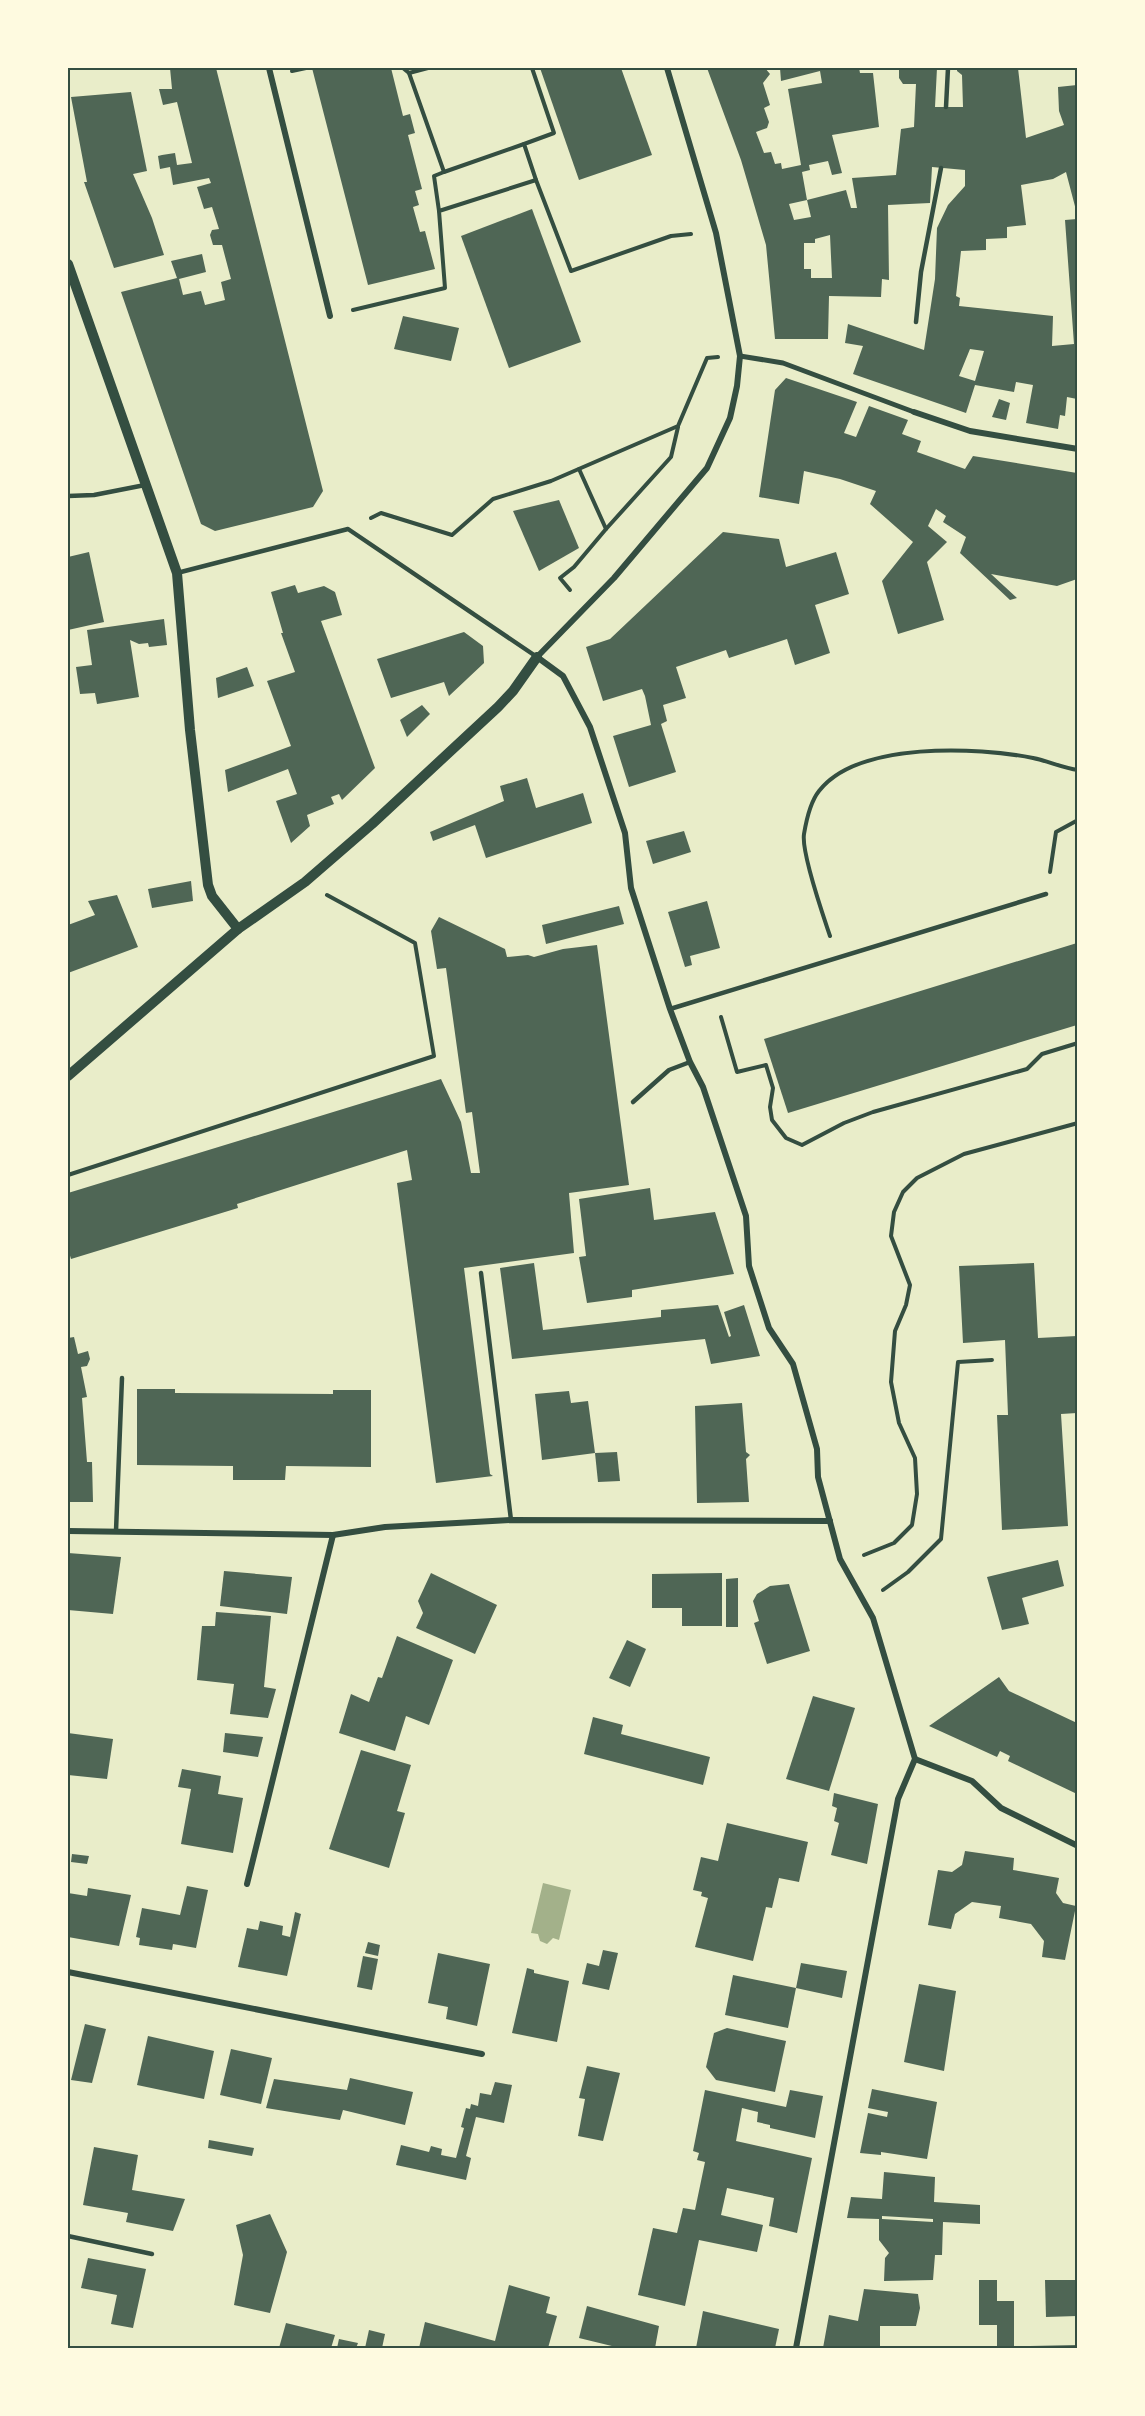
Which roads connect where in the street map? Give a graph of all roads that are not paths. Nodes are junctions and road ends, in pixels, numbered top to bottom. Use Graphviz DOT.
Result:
graph roads {
  1 [pos="269,68"];
  2 [pos="667,68"];
  3 [pos="948,68"];
  4 [pos="946,107"];
  5 [pos="940,168"];
  6 [pos="68,264"];
  7 [pos="330,316"];
  8 [pos="916,322"];
  9 [pos="740,356"];
  10 [pos="914,412"];
  11 [pos="1077,449"];
  12 [pos="146,485"];
  13 [pos="68,496"];
  14 [pos="177,573"];
  15 [pos="537,657"];
  16 [pos="1046,894"];
  17 [pos="238,929"];
  18 [pos="670,1009"];
  19 [pos="690,1062"];
  20 [pos="68,1076"];
  21 [pos="633,1102"];
  22 [pos="481,1273"];
  23 [pos="122,1378"];
  24 [pos="511,1520"];
  25 [pos="830,1521"];
  26 [pos="68,1531"];
  27 [pos="116,1531"];
  28 [pos="333,1535"];
  29 [pos="915,1759"];
  30 [pos="1077,1846"];
  31 [pos="247,1884"];
  32 [pos="68,1972"];
  33 [pos="482,2054"];
  34 [pos="68,2236"];
  35 [pos="152,2254"];
  36 [pos="796,2349"];
  1 -- 7 [label="street"];
  2 -- 9 [label="street"];
  3 -- 4 [label="lane"];
  5 -- 8 [label="lane"];
  6 -- 12 [label="street"];
  9 -- 10 [label="street"];
  9 -- 15 [label="street"];
  10 -- 11 [label="street"];
  12 -- 13 [label="lane"];
  12 -- 14 [label="street"];
  14 -- 15 [label="lane"];
  14 -- 17 [label="street"];
  15 -- 17 [label="street"];
  15 -- 18 [label="street"];
  16 -- 18 [label="lane"];
  17 -- 20 [label="street"];
  18 -- 19 [label="street"];
  19 -- 21 [label="lane"];
  19 -- 25 [label="street"];
  22 -- 24 [label="lane"];
  23 -- 27 [label="lane"];
  24 -- 25 [label="street"];
  24 -- 28 [label="street"];
  25 -- 29 [label="street"];
  26 -- 27 [label="street"];
  27 -- 28 [label="street"];
  28 -- 31 [label="street"];
  29 -- 30 [label="street"];
  29 -- 36 [label="street"];
  32 -- 33 [label="street"];
  34 -- 35 [label="lane"];
}
